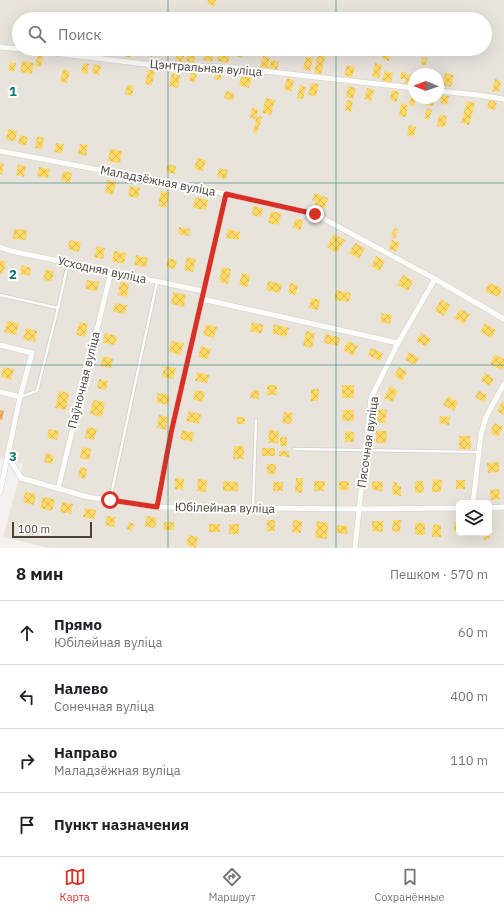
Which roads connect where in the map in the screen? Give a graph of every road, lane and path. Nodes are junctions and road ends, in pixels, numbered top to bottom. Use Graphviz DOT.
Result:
graph roads {
  1 [pos="0,47"];
  2 [pos="12,48"];
  3 [pos="78,56"];
  4 [pos="408,87"];
  5 [pos="444,92"];
  6 [pos="504,99"];
  7 [pos="0,151"];
  8 [pos="226,194"];
  9 [pos="0,247"];
  10 [pos="68,263"];
  11 [pos="111,272"];
  12 [pos="435,279"];
  13 [pos="157,281"];
  14 [pos="203,291"];
  15 [pos="0,295"];
  16 [pos="202,299"];
  17 [pos="58,308"];
  18 [pos="504,319"];
  19 [pos="398,343"];
  20 [pos="0,345"];
  21 [pos="504,384"];
  22 [pos="0,392"];
  23 [pos="20,397"];
  24 [pos="256,420"];
  25 [pos="294,450"];
  26 [pos="365,450"];
  27 [pos="479,452"];
  28 [pos="8,456"];
  29 [pos="58,489"];
  30 [pos="0,492"];
  31 [pos="110,500"];
  32 [pos="473,500"];
  33 [pos="157,507"];
  34 [pos="504,507"];
  35 [pos="253,508"];
  36 [pos="456,508"];
  37 [pos="492,508"];
  38 [pos="359,509"];
  39 [pos="355,548"];
  1 -- 2 [label="street, Цэнтральная вуліца"];
  3 -- 4 [label="street, Цэнтральная вуліца"];
  5 -- 6 [label="street"];
  7 -- 8 [label="street, Маладзёжная вуліца"];
  8 -- 12 [label="street, Маладзёжная вуліца"];
  8 -- 14 [label="street"];
  9 -- 10 [label="street, Усходняя вуліца"];
  10 -- 11 [label="street, Усходняя вуліца"];
  10 -- 17 [label="lane"];
  11 -- 13 [label="street, Усходняя вуліца"];
  11 -- 29 [label="street, Паўночная вуліца"];
  12 -- 18 [label="street, Маладзёжная вуліца"];
  12 -- 19 [label="street, Пясочная вуліца"];
  13 -- 14 [label="street, Усходняя вуліца"];
  13 -- 31 [label="lane"];
  14 -- 16 [label="street"];
  15 -- 17 [label="lane"];
  16 -- 19 [label="street"];
  16 -- 33 [label="street"];
  17 -- 23 [label="lane"];
  19 -- 26 [label="street, Пясочная вуліца"];
  20 -- 23 [label="street"];
  21 -- 27 [label="street"];
  22 -- 23 [label="street"];
  23 -- 28 [label="street"];
  24 -- 35 [label="lane"];
  25 -- 26 [label="lane"];
  26 -- 27 [label="lane"];
  26 -- 38 [label="street, Пясочная вуліца"];
  27 -- 32 [label="street"];
  28 -- 29 [label="street, Юбілейная вуліца"];
  28 -- 30 [label="street"];
  29 -- 31 [label="street, Юбілейная вуліца"];
  31 -- 33 [label="street, Юбілейная вуліца"];
  33 -- 35 [label="street, Юбілейная вуліца"];
  34 -- 37 [label="street"];
  35 -- 38 [label="street, Юбілейная вуліца"];
  36 -- 38 [label="street, Юбілейная вуліца"];
  38 -- 39 [label="street, Пясочная вуліца"];
}
